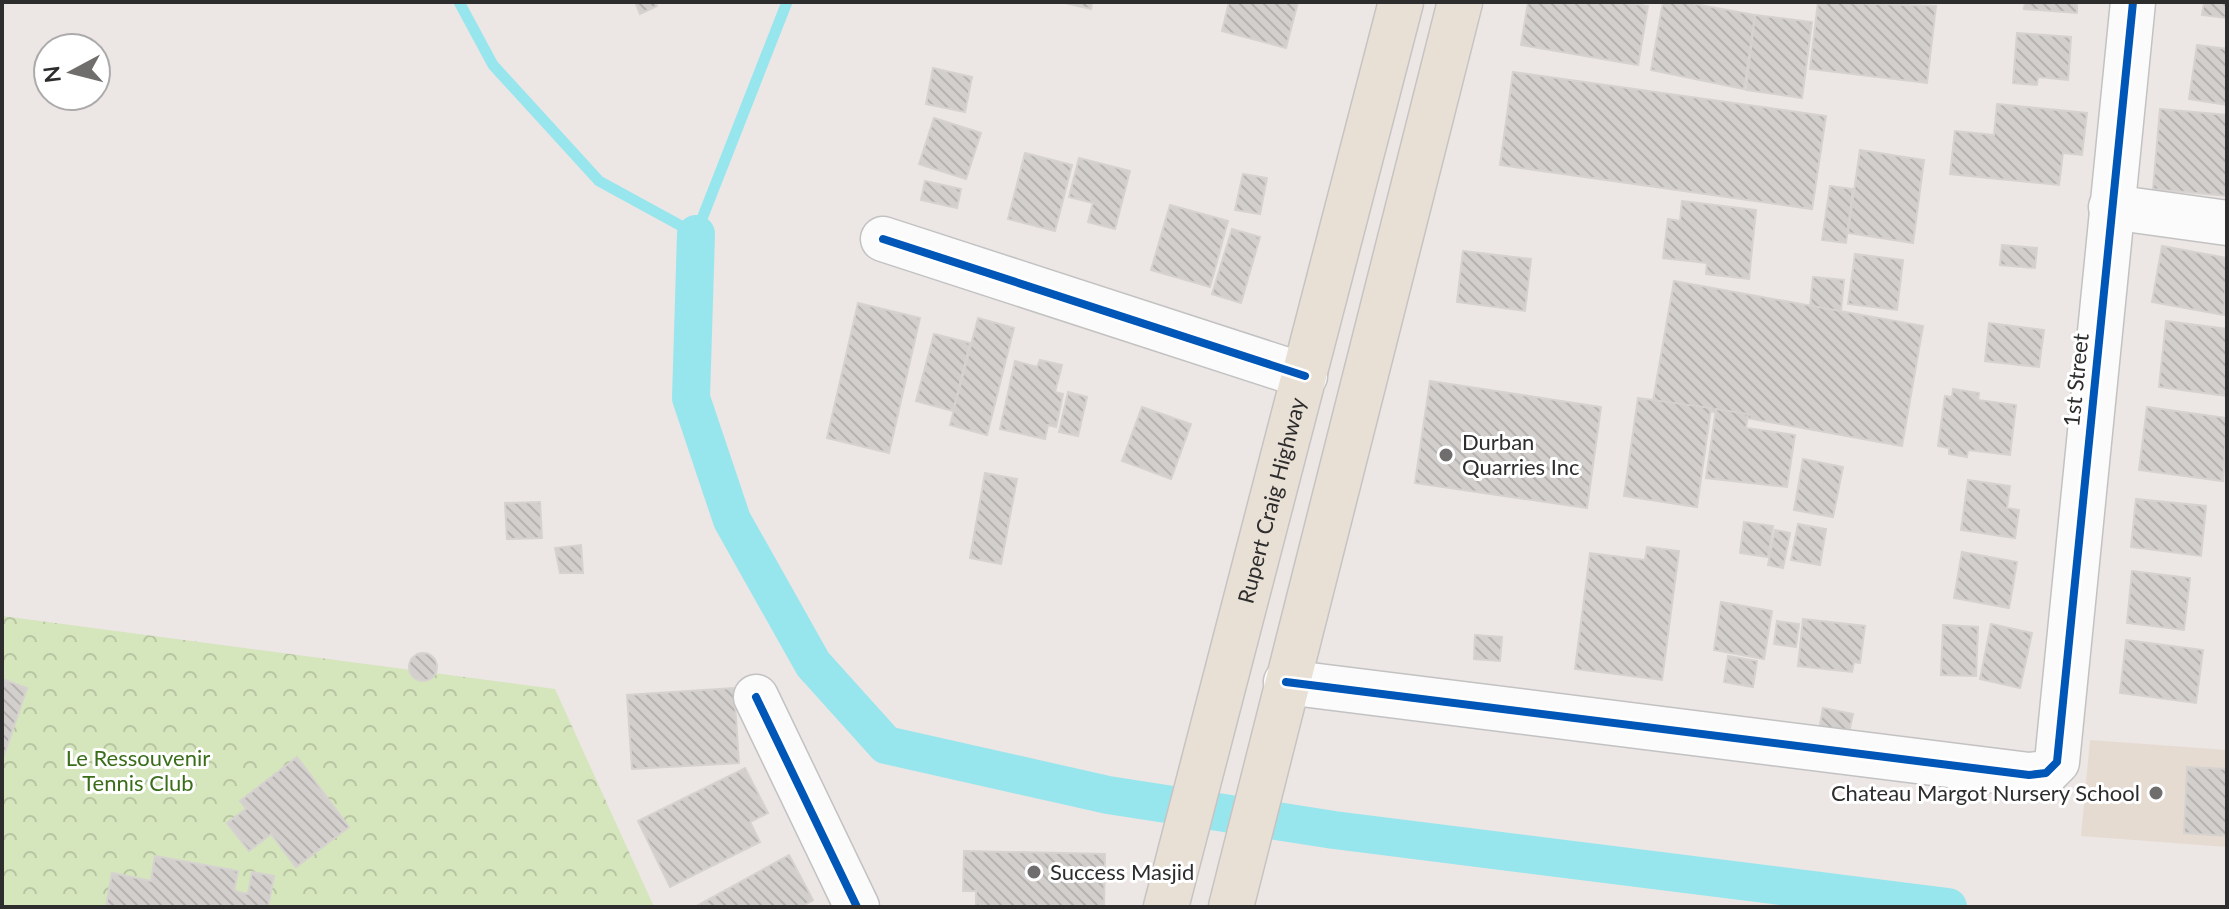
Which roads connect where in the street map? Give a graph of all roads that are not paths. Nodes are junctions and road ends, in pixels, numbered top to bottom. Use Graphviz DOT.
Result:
graph roads {
  1 [pos="1401,2"];
  2 [pos="1460,2"];
  3 [pos="2133,2"];
  4 [pos="2111,207"];
  5 [pos="2227,223"];
  6 [pos="883,239"];
  7 [pos="1305,376"];
  8 [pos="1286,682"];
  9 [pos="756,697"];
  10 [pos="857,907"];
  11 [pos="1166,907"];
  12 [pos="1231,907"];
  1 -- 7 [label="main road, Rupert Craig Highway"];
  2 -- 8 [label="main road"];
  3 -- 4 [label="street, 1st Street"];
  4 -- 5 [label="street"];
  4 -- 8 [label="street, 1st Street"];
  6 -- 7 [label="street"];
  7 -- 11 [label="main road, Rupert Craig Highway"];
  8 -- 12 [label="main road"];
  9 -- 10 [label="street"];
}
